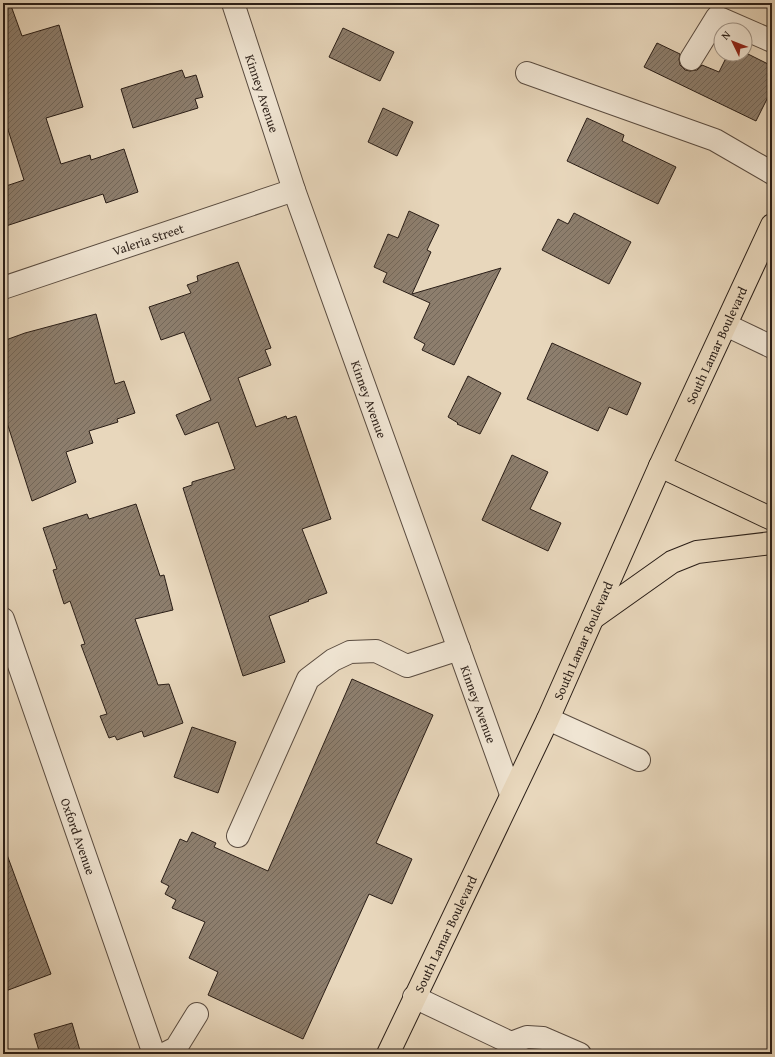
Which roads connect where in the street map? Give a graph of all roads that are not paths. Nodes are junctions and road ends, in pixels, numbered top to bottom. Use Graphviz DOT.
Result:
graph roads {
  1 [pos="233,3"];
  2 [pos="772,41"];
  3 [pos="691,59"];
  4 [pos="527,73"];
  5 [pos="772,173"];
  6 [pos="294,190"];
  7 [pos="772,225"];
  8 [pos="3,288"];
  9 [pos="726,325"];
  10 [pos="772,347"];
  11 [pos="660,466"];
  12 [pos="772,519"];
  13 [pos="772,543"];
  14 [pos="3,619"];
  15 [pos="592,619"];
  16 [pos="459,648"];
  17 [pos="548,719"];
  18 [pos="639,760"];
  19 [pos="511,794"];
  20 [pos="238,836"];
  21 [pos="414,996"];
  22 [pos="197,1014"];
  23 [pos="154,1054"];
  24 [pos="164,1054"];
  25 [pos="388,1054"];
  26 [pos="580,1054"];
  1 -- 6 [label="street, Kinney Avenue"];
  2 -- 3 [label="street"];
  4 -- 5 [label="street"];
  6 -- 8 [label="street, Valeria Street"];
  6 -- 16 [label="street, Kinney Avenue"];
  7 -- 9 [label="main road, South Lamar Boulevard"];
  9 -- 10 [label="street"];
  9 -- 11 [label="main road, South Lamar Boulevard"];
  11 -- 12 [label="main road"];
  11 -- 15 [label="main road, South Lamar Boulevard"];
  13 -- 15 [label="main road"];
  14 -- 23 [label="street, Oxford Avenue"];
  15 -- 17 [label="main road, South Lamar Boulevard"];
  16 -- 19 [label="street, Kinney Avenue"];
  16 -- 20 [label="street"];
  17 -- 18 [label="street"];
  17 -- 19 [label="main road, South Lamar Boulevard"];
  19 -- 21 [label="main road, South Lamar Boulevard"];
  21 -- 25 [label="main road, South Lamar Boulevard"];
  21 -- 26 [label="street"];
  22 -- 24 [label="street"];
}
